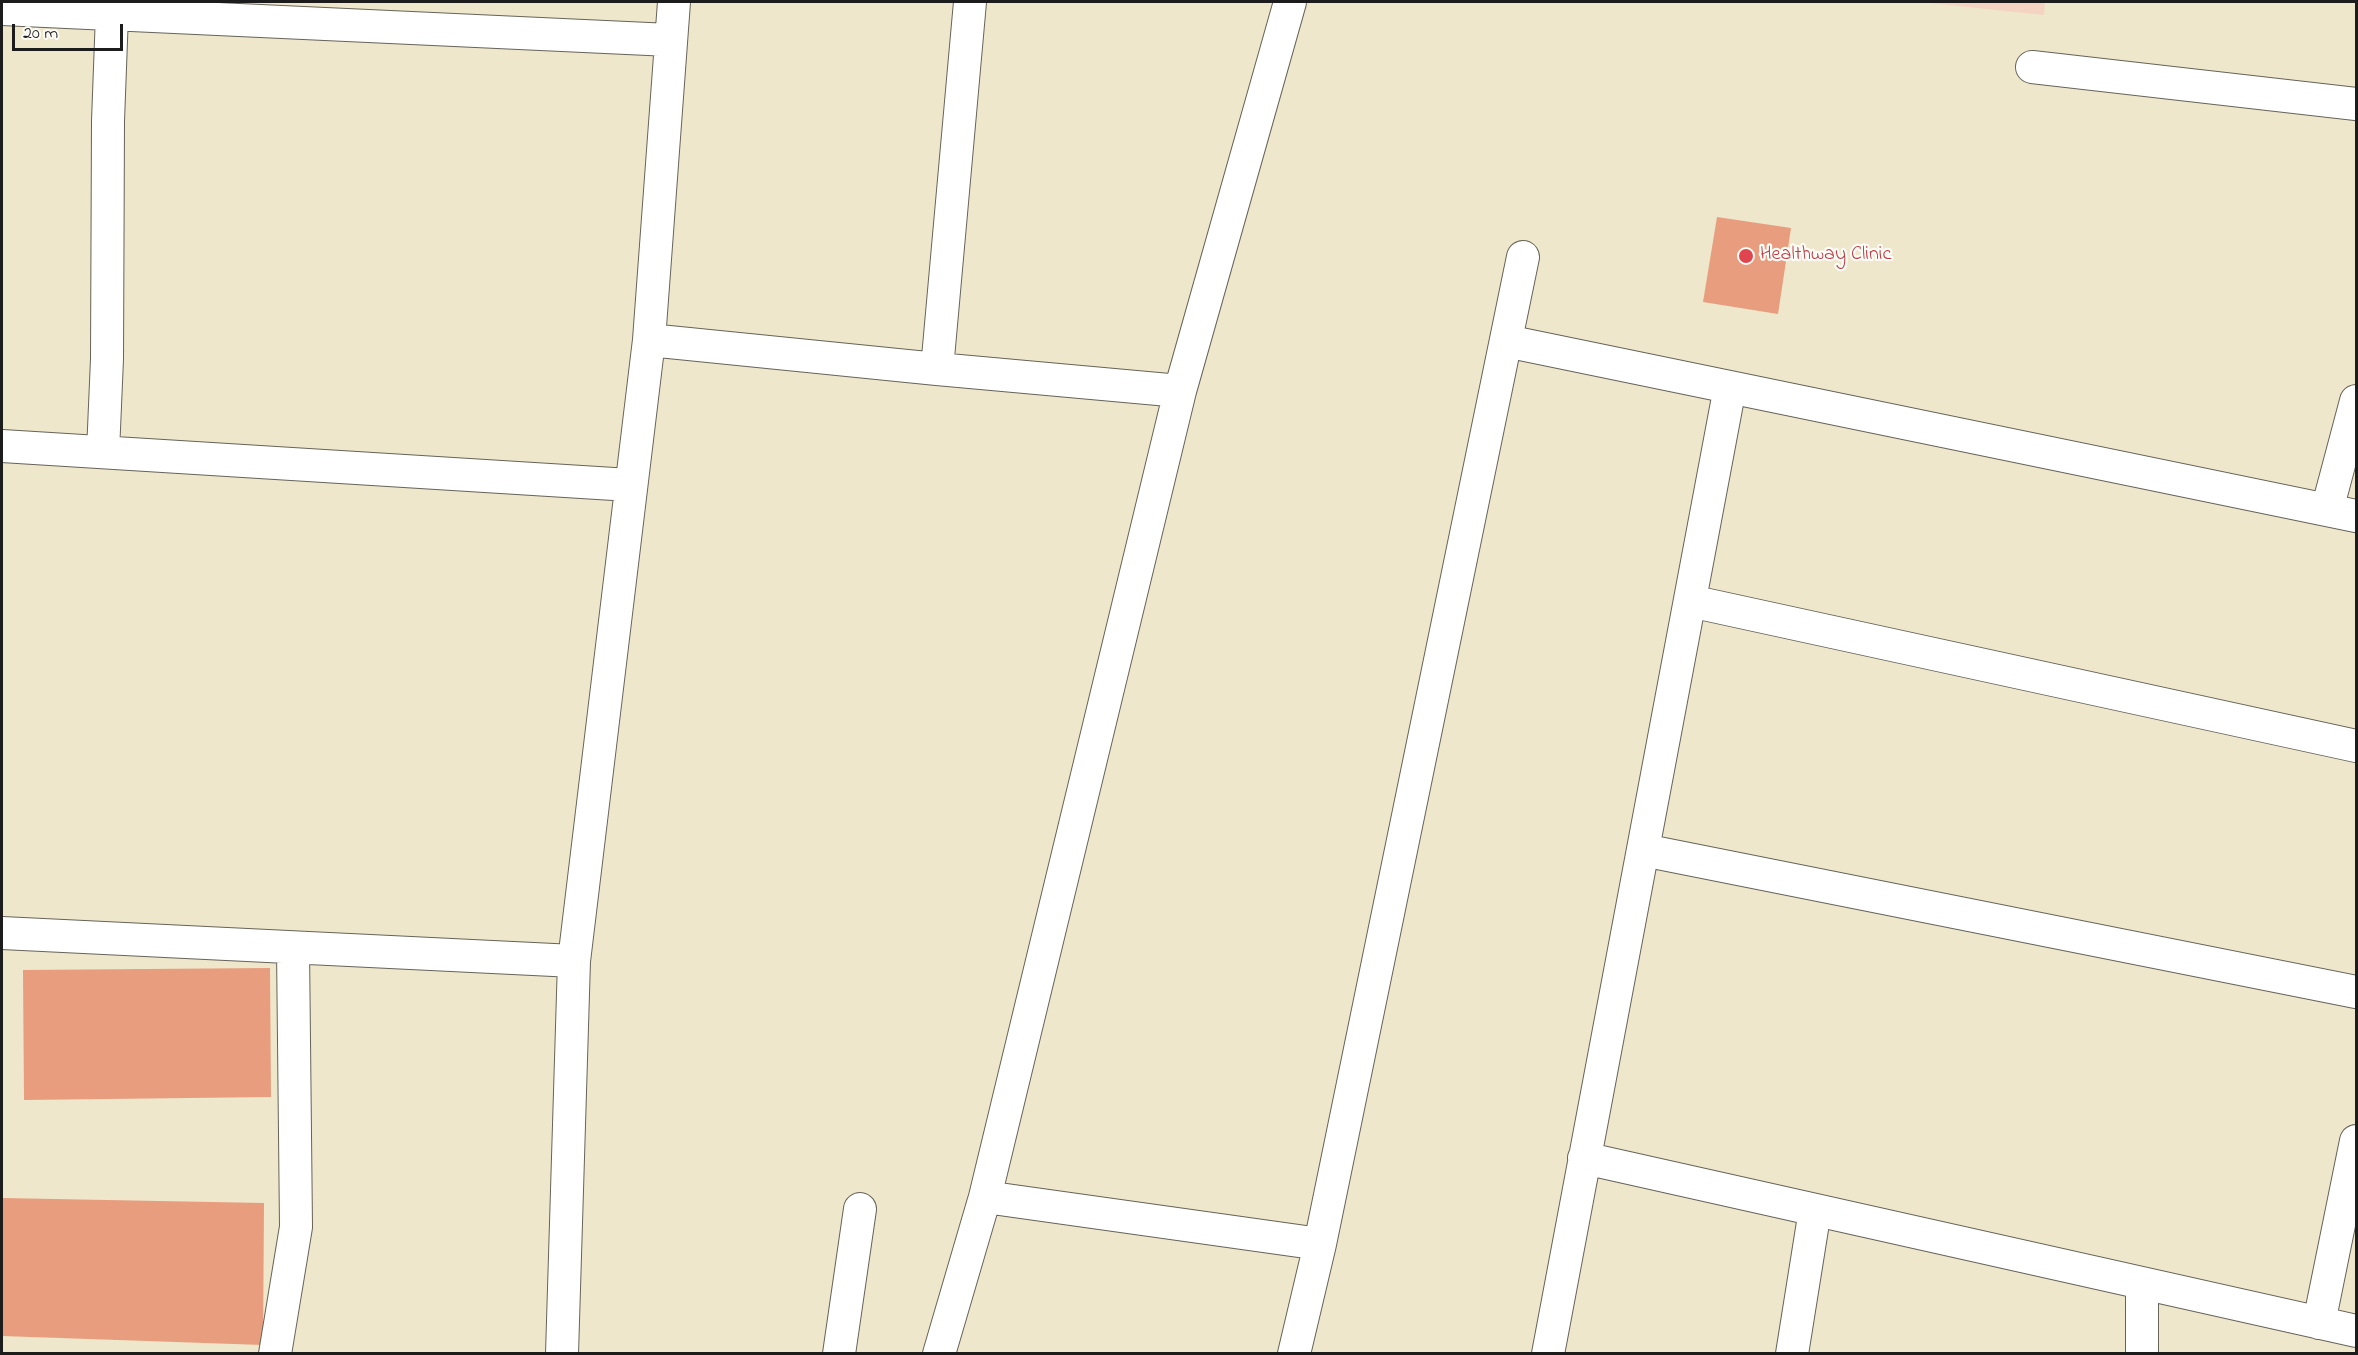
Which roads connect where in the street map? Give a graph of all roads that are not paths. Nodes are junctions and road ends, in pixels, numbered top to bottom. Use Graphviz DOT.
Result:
graph roads {
  1 [pos="674,2"];
  2 [pos="970,2"];
  3 [pos="1290,2"];
  4 [pos="2,9"];
  5 [pos="112,14"];
  6 [pos="670,40"];
  7 [pos="2032,67"];
  8 [pos="2356,104"];
  9 [pos="1523,257"];
  10 [pos="649,340"];
  11 [pos="1506,341"];
  12 [pos="937,369"];
  13 [pos="1730,387"];
  14 [pos="1180,391"];
  15 [pos="2356,401"];
  16 [pos="2,446"];
  17 [pos="103,452"];
  18 [pos="630,485"];
  19 [pos="2342,513"];
  20 [pos="1690,601"];
  21 [pos="2356,746"];
  22 [pos="1643,850"];
  23 [pos="2,933"];
  24 [pos="293,948"];
  25 [pos="574,961"];
  26 [pos="2356,992"];
  27 [pos="2356,1142"];
  28 [pos="1584,1158"];
  29 [pos="985,1197"];
  30 [pos="860,1209"];
  31 [pos="1815,1210"];
  32 [pos="1320,1244"];
  33 [pos="2142,1284"];
  34 [pos="2319,1323"];
  35 [pos="2356,1331"];
  36 [pos="275,1353"];
  37 [pos="562,1353"];
  38 [pos="839,1353"];
  39 [pos="939,1353"];
  40 [pos="1294,1353"];
  41 [pos="1548,1353"];
  42 [pos="1792,1353"];
  43 [pos="2142,1353"];
  1 -- 6 [label="street"];
  2 -- 12 [label="street"];
  3 -- 14 [label="street"];
  4 -- 5 [label="street"];
  5 -- 6 [label="street"];
  5 -- 17 [label="street"];
  6 -- 10 [label="street"];
  7 -- 8 [label="street"];
  9 -- 11 [label="street"];
  10 -- 12 [label="street"];
  10 -- 18 [label="street"];
  11 -- 13 [label="street"];
  11 -- 32 [label="street"];
  12 -- 14 [label="street"];
  13 -- 19 [label="street"];
  13 -- 20 [label="street"];
  14 -- 29 [label="street"];
  15 -- 19 [label="street"];
  16 -- 17 [label="street"];
  17 -- 18 [label="street"];
  18 -- 25 [label="street"];
  20 -- 21 [label="street"];
  20 -- 22 [label="street"];
  22 -- 26 [label="street"];
  22 -- 28 [label="street"];
  23 -- 24 [label="street"];
  24 -- 25 [label="street"];
  24 -- 36 [label="street"];
  25 -- 37 [label="street"];
  27 -- 34 [label="street"];
  28 -- 31 [label="street"];
  28 -- 41 [label="street"];
  29 -- 32 [label="street"];
  29 -- 39 [label="street"];
  30 -- 38 [label="street"];
  31 -- 33 [label="street"];
  31 -- 42 [label="street"];
  32 -- 40 [label="street"];
  33 -- 34 [label="street"];
  33 -- 43 [label="street"];
  34 -- 35 [label="street"];
}
